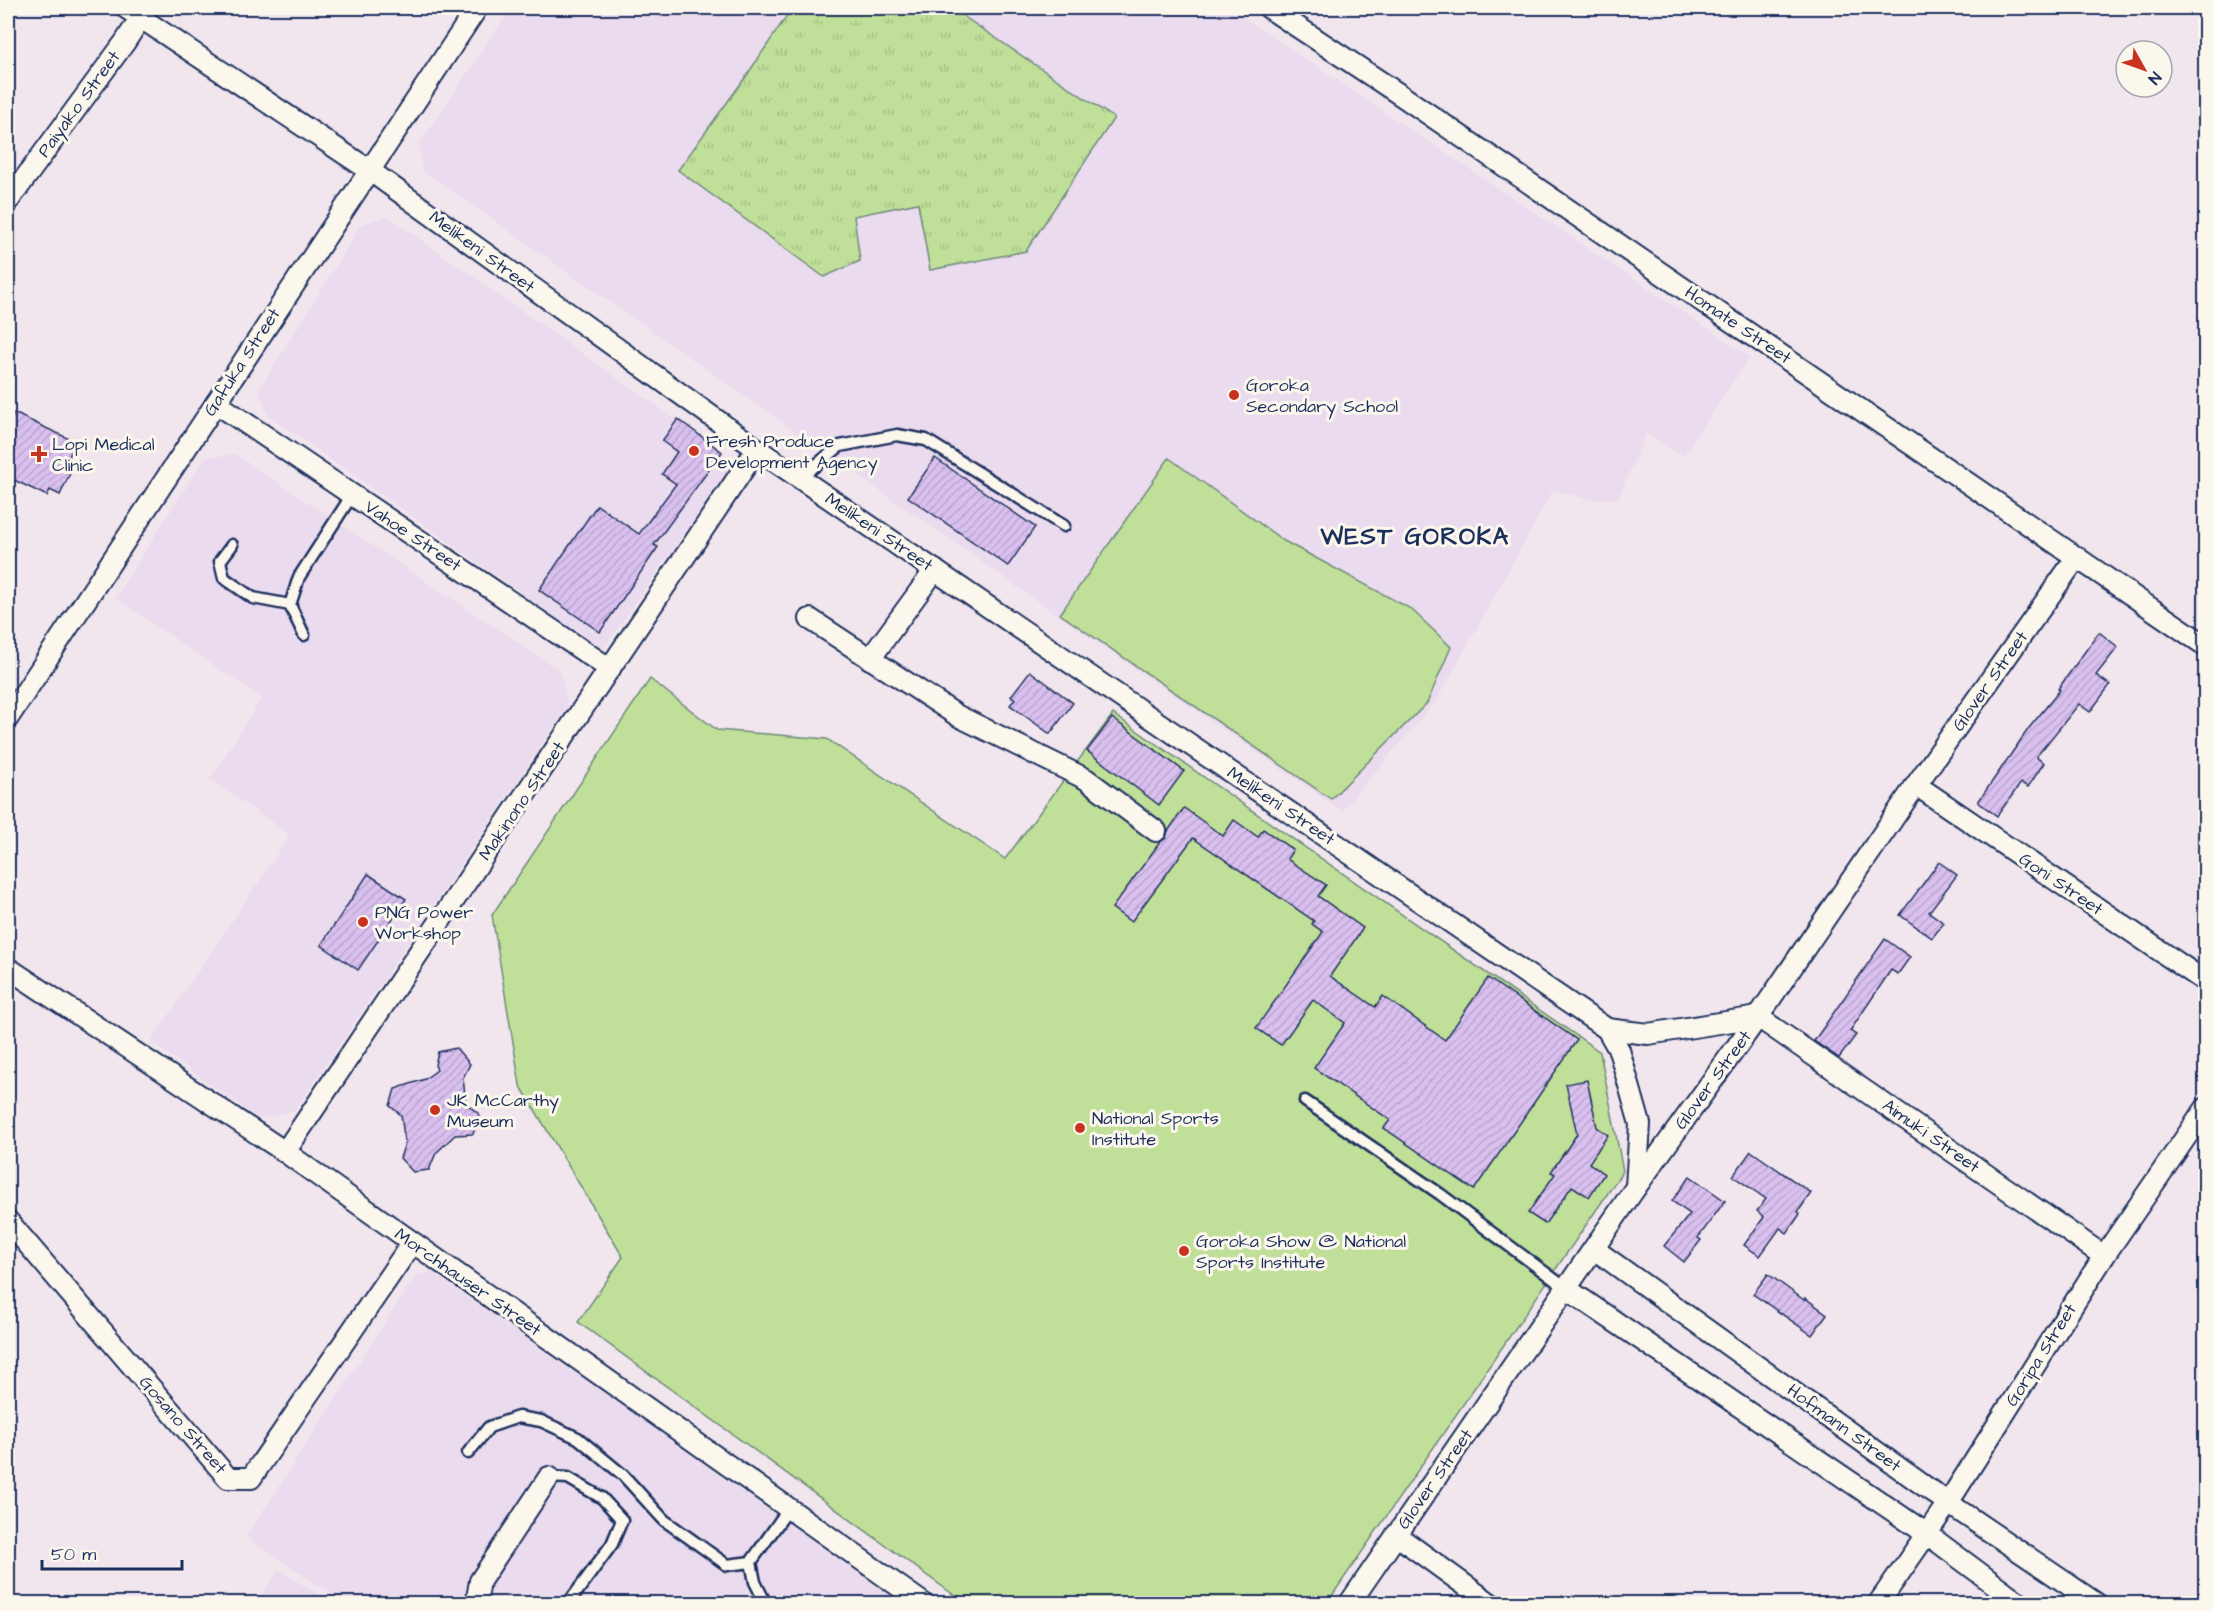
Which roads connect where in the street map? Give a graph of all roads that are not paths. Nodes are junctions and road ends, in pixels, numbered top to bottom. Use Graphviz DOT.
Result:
graph roads {
  1 [pos="477,8"];
  2 [pos="1269,8"];
  3 [pos="138,11"];
  4 [pos="369,170"];
  5 [pos="9,200"];
  6 [pos="216,403"];
  7 [pos="757,448"];
  8 [pos="800,478"];
  9 [pos="352,495"];
  10 [pos="1064,526"];
  11 [pos="232,545"];
  12 [pos="2077,557"];
  13 [pos="935,570"];
  14 [pos="290,605"];
  15 [pos="810,619"];
  16 [pos="304,635"];
  17 [pos="2205,646"];
  18 [pos="870,658"];
  19 [pos="610,669"];
  20 [pos="8,718"];
  21 [pos="1916,785"];
  22 [pos="1156,831"];
  23 [pos="8,968"];
  24 [pos="2205,982"];
  25 [pos="1758,1017"];
  26 [pos="1607,1029"];
  27 [pos="1305,1101"];
  28 [pos="2205,1108"];
  29 [pos="285,1152"];
  30 [pos="1636,1187"];
  31 [pos="8,1221"];
  32 [pos="412,1243"];
  33 [pos="1594,1249"];
  34 [pos="2104,1256"];
  35 [pos="1567,1289"];
  36 [pos="468,1453"];
  37 [pos="549,1477"];
  38 [pos="1948,1503"];
  39 [pos="789,1508"];
  40 [pos="1927,1534"];
  41 [pos="1396,1535"];
  42 [pos="751,1562"];
  43 [pos="476,1604"];
  44 [pos="568,1604"];
  45 [pos="766,1604"];
  46 [pos="924,1604"];
  47 [pos="1349,1604"];
  48 [pos="1491,1604"];
  49 [pos="1878,1604"];
  50 [pos="2021,1604"];
  51 [pos="2097,1604"];
  1 -- 4 [label="street, Gafuka Street"];
  2 -- 12 [label="street, Homate Street"];
  3 -- 4 [label="street, Melikeni Street"];
  3 -- 5 [label="street, Paiyako Street"];
  4 -- 6 [label="street, Gafuka Street"];
  4 -- 7 [label="street, Melikeni Street"];
  6 -- 9 [label="street, Vahoe Street"];
  6 -- 20 [label="street, Gafuka Street"];
  7 -- 8 [label="street, Melikeni Street"];
  7 -- 19 [label="street, Makinono Street"];
  8 -- 10 [label="lane"];
  8 -- 13 [label="street, Melikeni Street"];
  9 -- 14 [label="lane"];
  9 -- 19 [label="street, Vahoe Street"];
  11 -- 14 [label="lane"];
  12 -- 17 [label="street, Homate Street"];
  12 -- 21 [label="street, Glover Street"];
  13 -- 18 [label="street"];
  13 -- 26 [label="street, Melikeni Street"];
  14 -- 16 [label="lane"];
  15 -- 18 [label="street"];
  18 -- 22 [label="street"];
  19 -- 29 [label="street, Makinono Street"];
  21 -- 24 [label="street, Goni Street"];
  21 -- 25 [label="street, Glover Street"];
  23 -- 29 [label="street, Morchhauser Street"];
  25 -- 26 [label="street, Melikeni Street"];
  25 -- 30 [label="street, Glover Street"];
  25 -- 34 [label="street, Aimuki Street"];
  26 -- 30 [label="street, Melikeni Street"];
  27 -- 35 [label="lane"];
  28 -- 34 [label="street, Goripa Street"];
  29 -- 32 [label="street, Morchhauser Street"];
  30 -- 33 [label="street, Glover Street"];
  31 -- 32 [label="street, Gosano Street"];
  32 -- 39 [label="street, Morchhauser Street"];
  33 -- 35 [label="street, Glover Street"];
  33 -- 38 [label="street, Hofmann Street"];
  34 -- 38 [label="street, Goripa Street"];
  35 -- 40 [label="street"];
  35 -- 41 [label="street, Glover Street"];
  36 -- 42 [label="lane"];
  37 -- 43 [label="street"];
  37 -- 44 [label="lane"];
  38 -- 40 [label="street, Goripa Street"];
  38 -- 51 [label="street, Hofmann Street"];
  39 -- 42 [label="lane"];
  39 -- 46 [label="street, Morchhauser Street"];
  40 -- 49 [label="street, Goripa Street"];
  40 -- 50 [label="street"];
  41 -- 47 [label="street, Glover Street"];
  41 -- 48 [label="street"];
  42 -- 45 [label="lane"];
}
